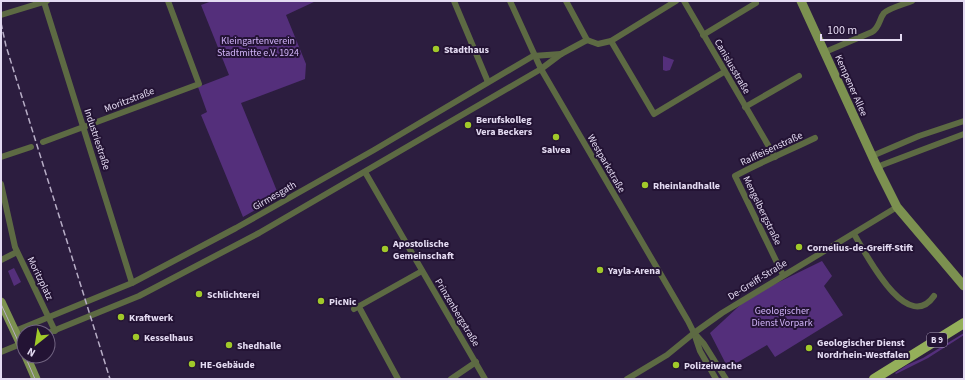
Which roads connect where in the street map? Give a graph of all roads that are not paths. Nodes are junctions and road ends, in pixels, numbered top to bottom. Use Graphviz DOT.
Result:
graph roads {
  1 [pos="168,1"];
  2 [pos="454,1"];
  3 [pos="510,1"];
  4 [pos="566,1"];
  5 [pos="676,1"];
  6 [pos="684,1"];
  7 [pos="801,1"];
  8 [pos="912,1"];
  9 [pos="46,2"];
  10 [pos="756,3"];
  11 [pos="1,15"];
  12 [pos="703,35"];
  13 [pos="587,40"];
  14 [pos="611,41"];
  15 [pos="825,52"];
  16 [pos="561,54"];
  17 [pos="534,56"];
  18 [pos="541,69"];
  19 [pos="724,72"];
  20 [pos="799,76"];
  21 [pos="488,82"];
  22 [pos="745,107"];
  23 [pos="964,121"];
  24 [pos="83,127"];
  25 [pos="964,134"];
  26 [pos="815,138"];
  27 [pos="43,142"];
  28 [pos="30,147"];
  29 [pos="1,156"];
  30 [pos="872,156"];
  31 [pos="775,157"];
  32 [pos="878,169"];
  33 [pos="365,172"];
  34 [pos="735,176"];
  35 [pos="1,184"];
  36 [pos="897,207"];
  37 [pos="854,234"];
  38 [pos="17,252"];
  39 [pos="1,260"];
  40 [pos="422,271"];
  41 [pos="783,275"];
  42 [pos="132,283"];
  43 [pos="964,286"];
  44 [pos="934,296"];
  45 [pos="1,302"];
  46 [pos="49,317"];
  47 [pos="964,323"];
  48 [pos="52,324"];
  49 [pos="15,331"];
  50 [pos="56,331"];
  51 [pos="694,332"];
  52 [pos="16,348"];
  53 [pos="1,352"];
  54 [pos="476,362"];
  55 [pos="29,364"];
  56 [pos="36,379"];
  57 [pos="398,379"];
  58 [pos="451,379"];
  59 [pos="485,379"];
  60 [pos="627,379"];
  61 [pos="716,379"];
  62 [pos="726,379"];
  63 [pos="874,379"];
  1 -- 24 [label="street, Moritzstraße"];
  2 -- 21 [label="street"];
  3 -- 17 [label="street, Westparkstraße"];
  4 -- 13 [label="street"];
  5 -- 14 [label="street"];
  6 -- 12 [label="street, Canisiusstraße"];
  7 -- 15 [label="street, Kempener Allee"];
  8 -- 15 [label="street"];
  9 -- 11 [label="street"];
  9 -- 24 [label="street, Industriestraße"];
  10 -- 12 [label="street, Canisiusstraße"];
  12 -- 19 [label="street, Canisiusstraße"];
  13 -- 14 [label="street"];
  13 -- 16 [label="street"];
  14 -- 19 [label="street"];
  15 -- 30 [label="street, Kempener Allee"];
  16 -- 17 [label="street"];
  16 -- 18 [label="street"];
  17 -- 18 [label="street, Westparkstraße"];
  17 -- 21 [label="street, Girmesgath"];
  18 -- 33 [label="street"];
  18 -- 51 [label="street, Westparkstraße"];
  19 -- 22 [label="street, Canisiusstraße"];
  20 -- 22 [label="street, Canisiusstraße"];
  21 -- 42 [label="street, Girmesgath"];
  22 -- 31 [label="street, Canisiusstraße"];
  23 -- 30 [label="street"];
  24 -- 27 [label="street, Moritzstraße"];
  24 -- 42 [label="street, Industriestraße"];
  25 -- 32 [label="street"];
  26 -- 31 [label="street, Raiffeisenstraße"];
  28 -- 29 [label="street"];
  30 -- 32 [label="street, Kempener Allee"];
  31 -- 34 [label="street, Raiffeisenstraße"];
  32 -- 36 [label="street, Kempener Allee"];
  33 -- 40 [label="street, Prinzenbergstraße"];
  33 -- 50 [label="street"];
  34 -- 41 [label="street, Mengelbergstraße"];
  35 -- 38 [label="street"];
  36 -- 37 [label="street, De-Greiff-Straße"];
  36 -- 43 [label="street, Kempener Allee"];
  37 -- 41 [label="street, De-Greiff-Straße"];
  37 -- 44 [label="street"];
  38 -- 39 [label="street, Moritzplatz"];
  38 -- 46 [label="street, Moritzplatz"];
  40 -- 54 [label="street, Prinzenbergstraße"];
  40 -- 57 [label="street"];
  41 -- 51 [label="street, De-Greiff-Straße"];
  42 -- 46 [label="street, Girmesgath"];
  45 -- 49 [label="street"];
  46 -- 48 [label="street, Moritzplatz"];
  46 -- 49 [label="street, Girmesgath"];
  47 -- 63 [label="main road, B 9"];
  51 -- 60 [label="street, De-Greiff-Straße"];
  51 -- 61 [label="street, Westparkstraße"];
  51 -- 62 [label="street, Westparkstraße"];
  52 -- 53 [label="street"];
  54 -- 58 [label="street"];
  54 -- 59 [label="street, Prinzenbergstraße"];
  55 -- 56 [label="street"];
}
